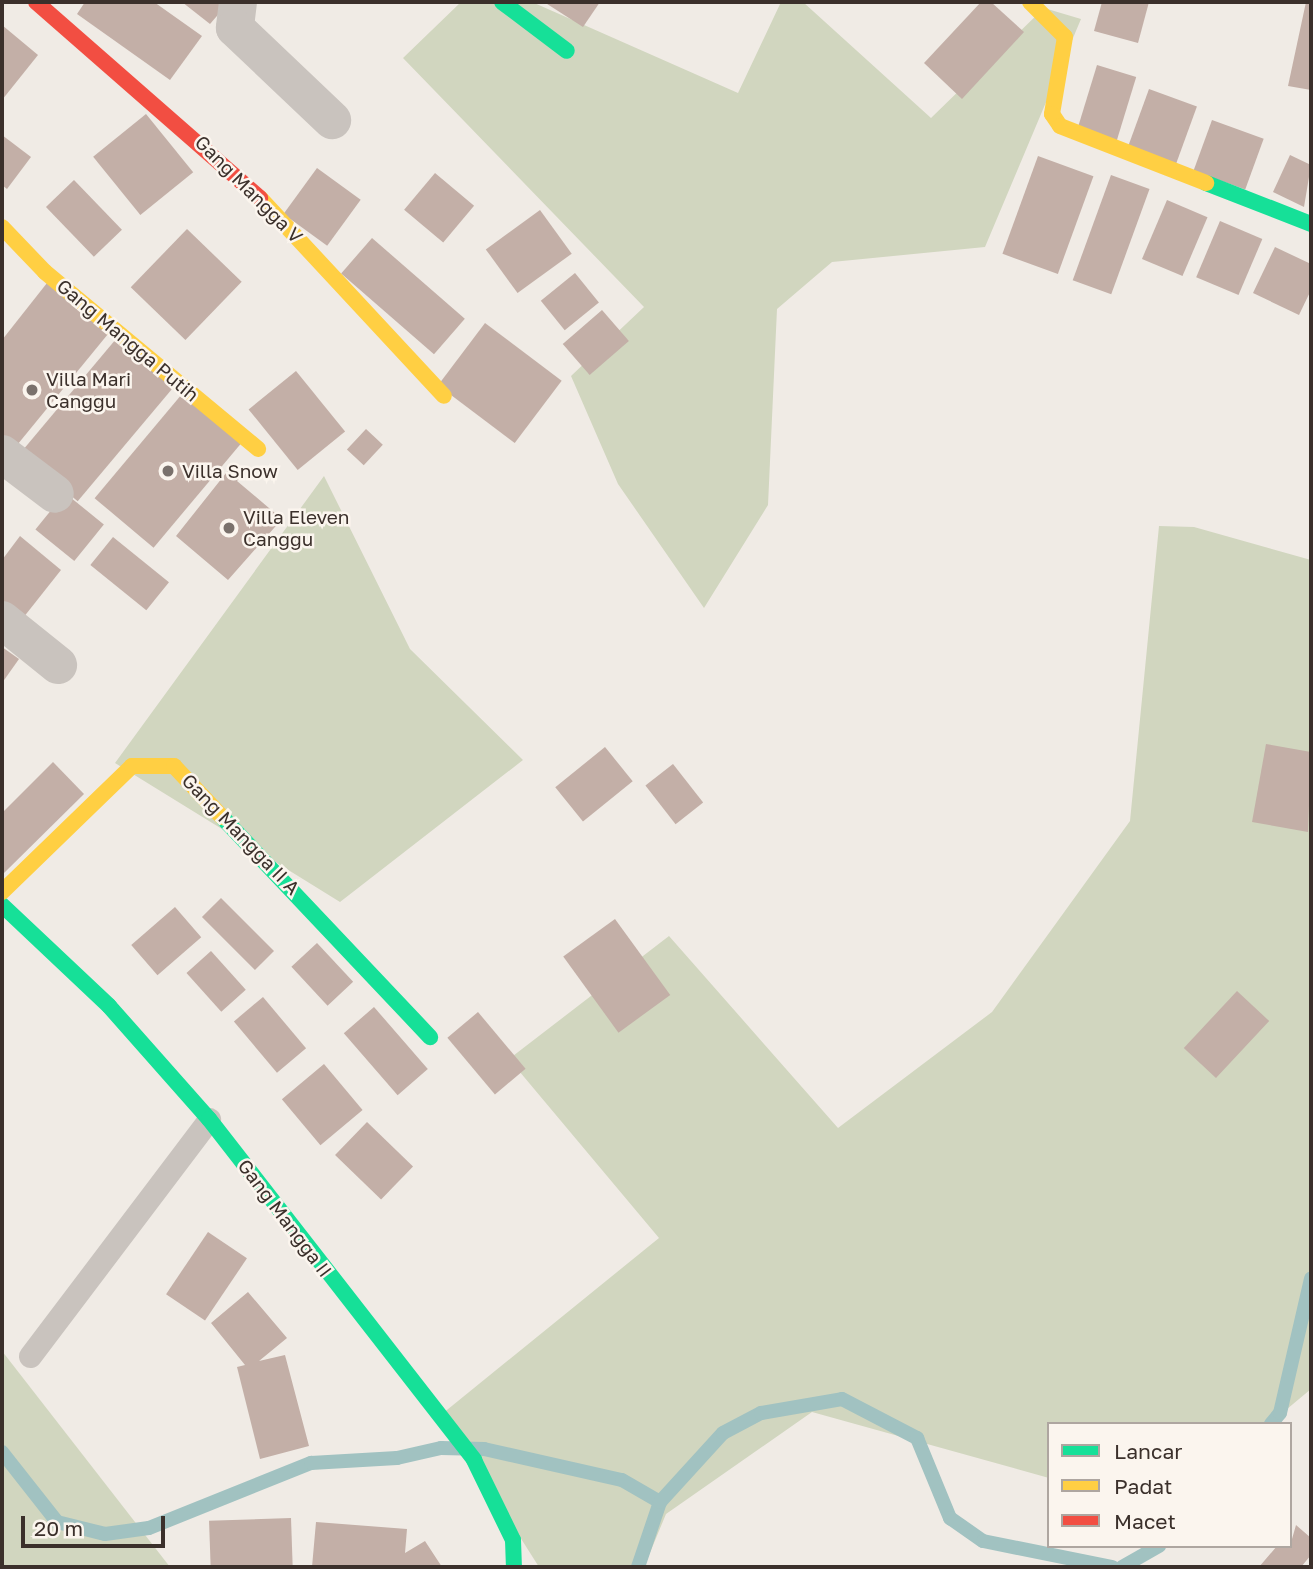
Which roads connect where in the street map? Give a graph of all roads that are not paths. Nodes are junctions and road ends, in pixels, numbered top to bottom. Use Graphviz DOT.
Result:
graph roads {
  1 [pos="36,2"];
  2 [pos="238,2"];
  3 [pos="502,2"];
  4 [pos="1030,2"];
  5 [pos="567,51"];
  6 [pos="332,120"];
  7 [pos="1311,224"];
  8 [pos="2,227"];
  9 [pos="444,396"];
  10 [pos="258,449"];
  11 [pos="2,454"];
  12 [pos="55,494"];
  13 [pos="2,620"];
  14 [pos="58,665"];
  15 [pos="2,892"];
  16 [pos="2,905"];
  17 [pos="429,1037"];
  18 [pos="209,1119"];
  19 [pos="30,1356"];
  20 [pos="514,1567"];
  1 -- 9 [label="street, Gang Mangga V"];
  2 -- 6 [label="street"];
  3 -- 5 [label="street"];
  4 -- 7 [label="street"];
  8 -- 10 [label="street, Gang Mangga Putih"];
  11 -- 12 [label="street"];
  13 -- 14 [label="street"];
  15 -- 17 [label="street, Gang Mangga II A"];
  16 -- 18 [label="street, Gang Mangga II"];
  18 -- 19 [label="lane"];
  18 -- 20 [label="street, Gang Mangga II"];
}
